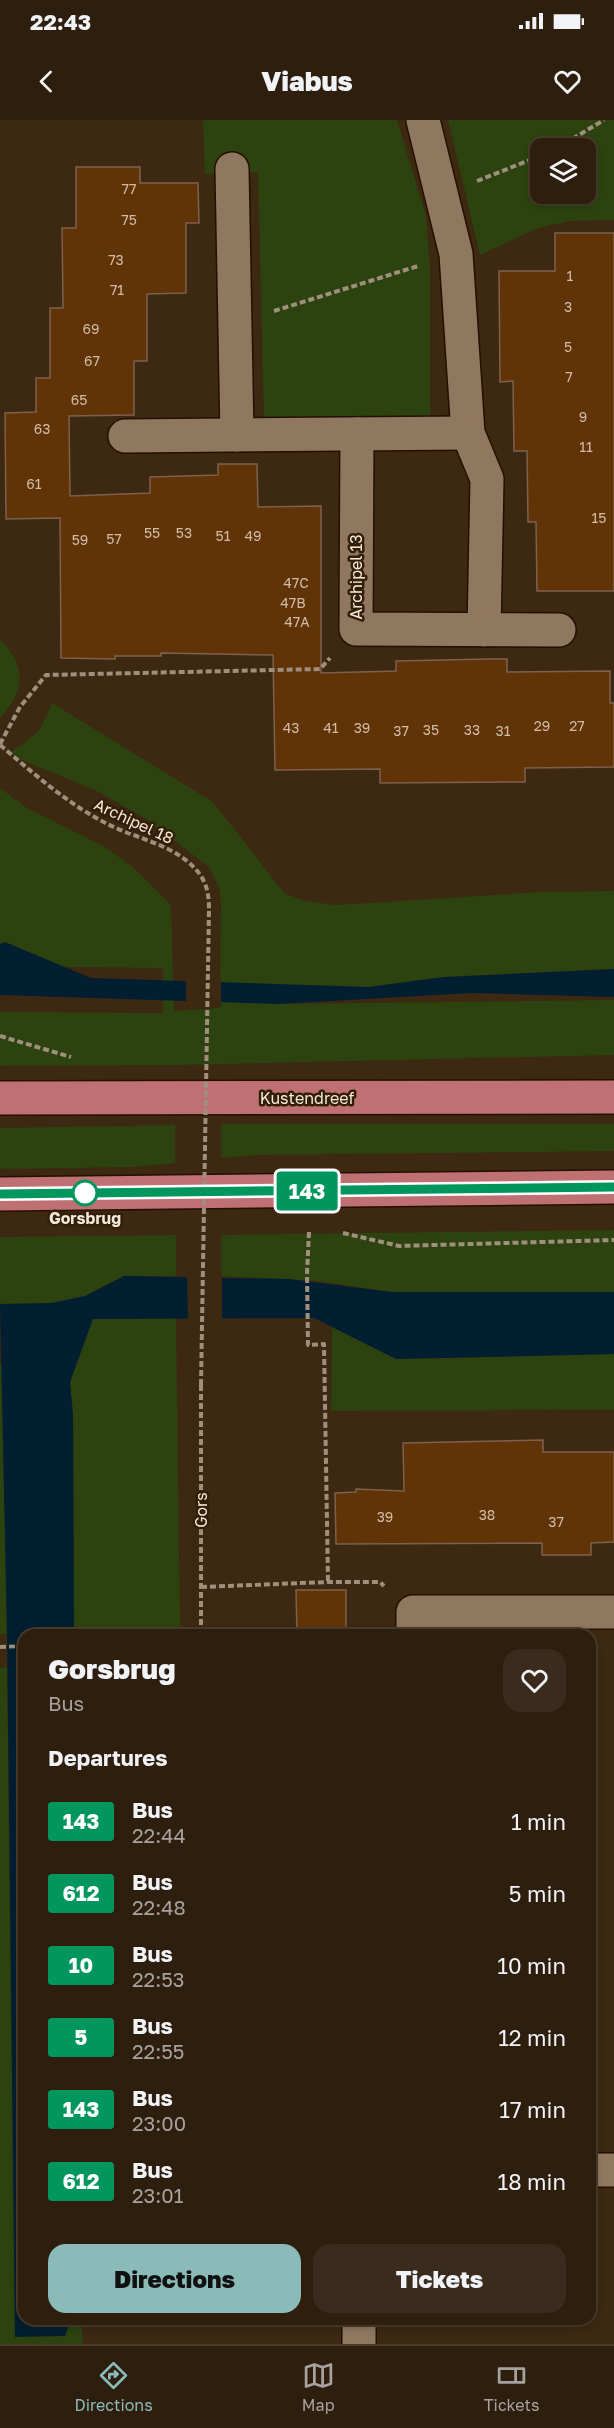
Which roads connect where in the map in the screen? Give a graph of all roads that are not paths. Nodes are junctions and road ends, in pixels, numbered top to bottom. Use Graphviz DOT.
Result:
graph roads {
  1 [pos="423,120"];
  2 [pos="232,169"];
  3 [pos="468,433"];
  4 [pos="357,434"];
  5 [pos="237,435"];
  6 [pos="125,436"];
  7 [pos="484,630"];
  8 [pos="559,630"];
  9 [pos="614,1097"];
  10 [pos="0,1098"];
  11 [pos="614,1187"];
  12 [pos="0,1194"];
  13 [pos="614,1612"];
  14 [pos="413,1624"];
  15 [pos="596,2170"];
  16 [pos="614,2170"];
  17 [pos="359,2325"];
  18 [pos="359,2344"];
  1 -- 3 [label="street"];
  2 -- 5 [label="street"];
  3 -- 4 [label="street"];
  3 -- 7 [label="street"];
  4 -- 5 [label="street"];
  4 -- 7 [label="street, Archipel 13"];
  5 -- 6 [label="street"];
  7 -- 8 [label="street, Archipel 13"];
  9 -- 10 [label="main road, Kustendreef"];
  11 -- 12 [label="main road"];
  13 -- 14 [label="street"];
  15 -- 16 [label="street"];
  17 -- 18 [label="street"];
}
